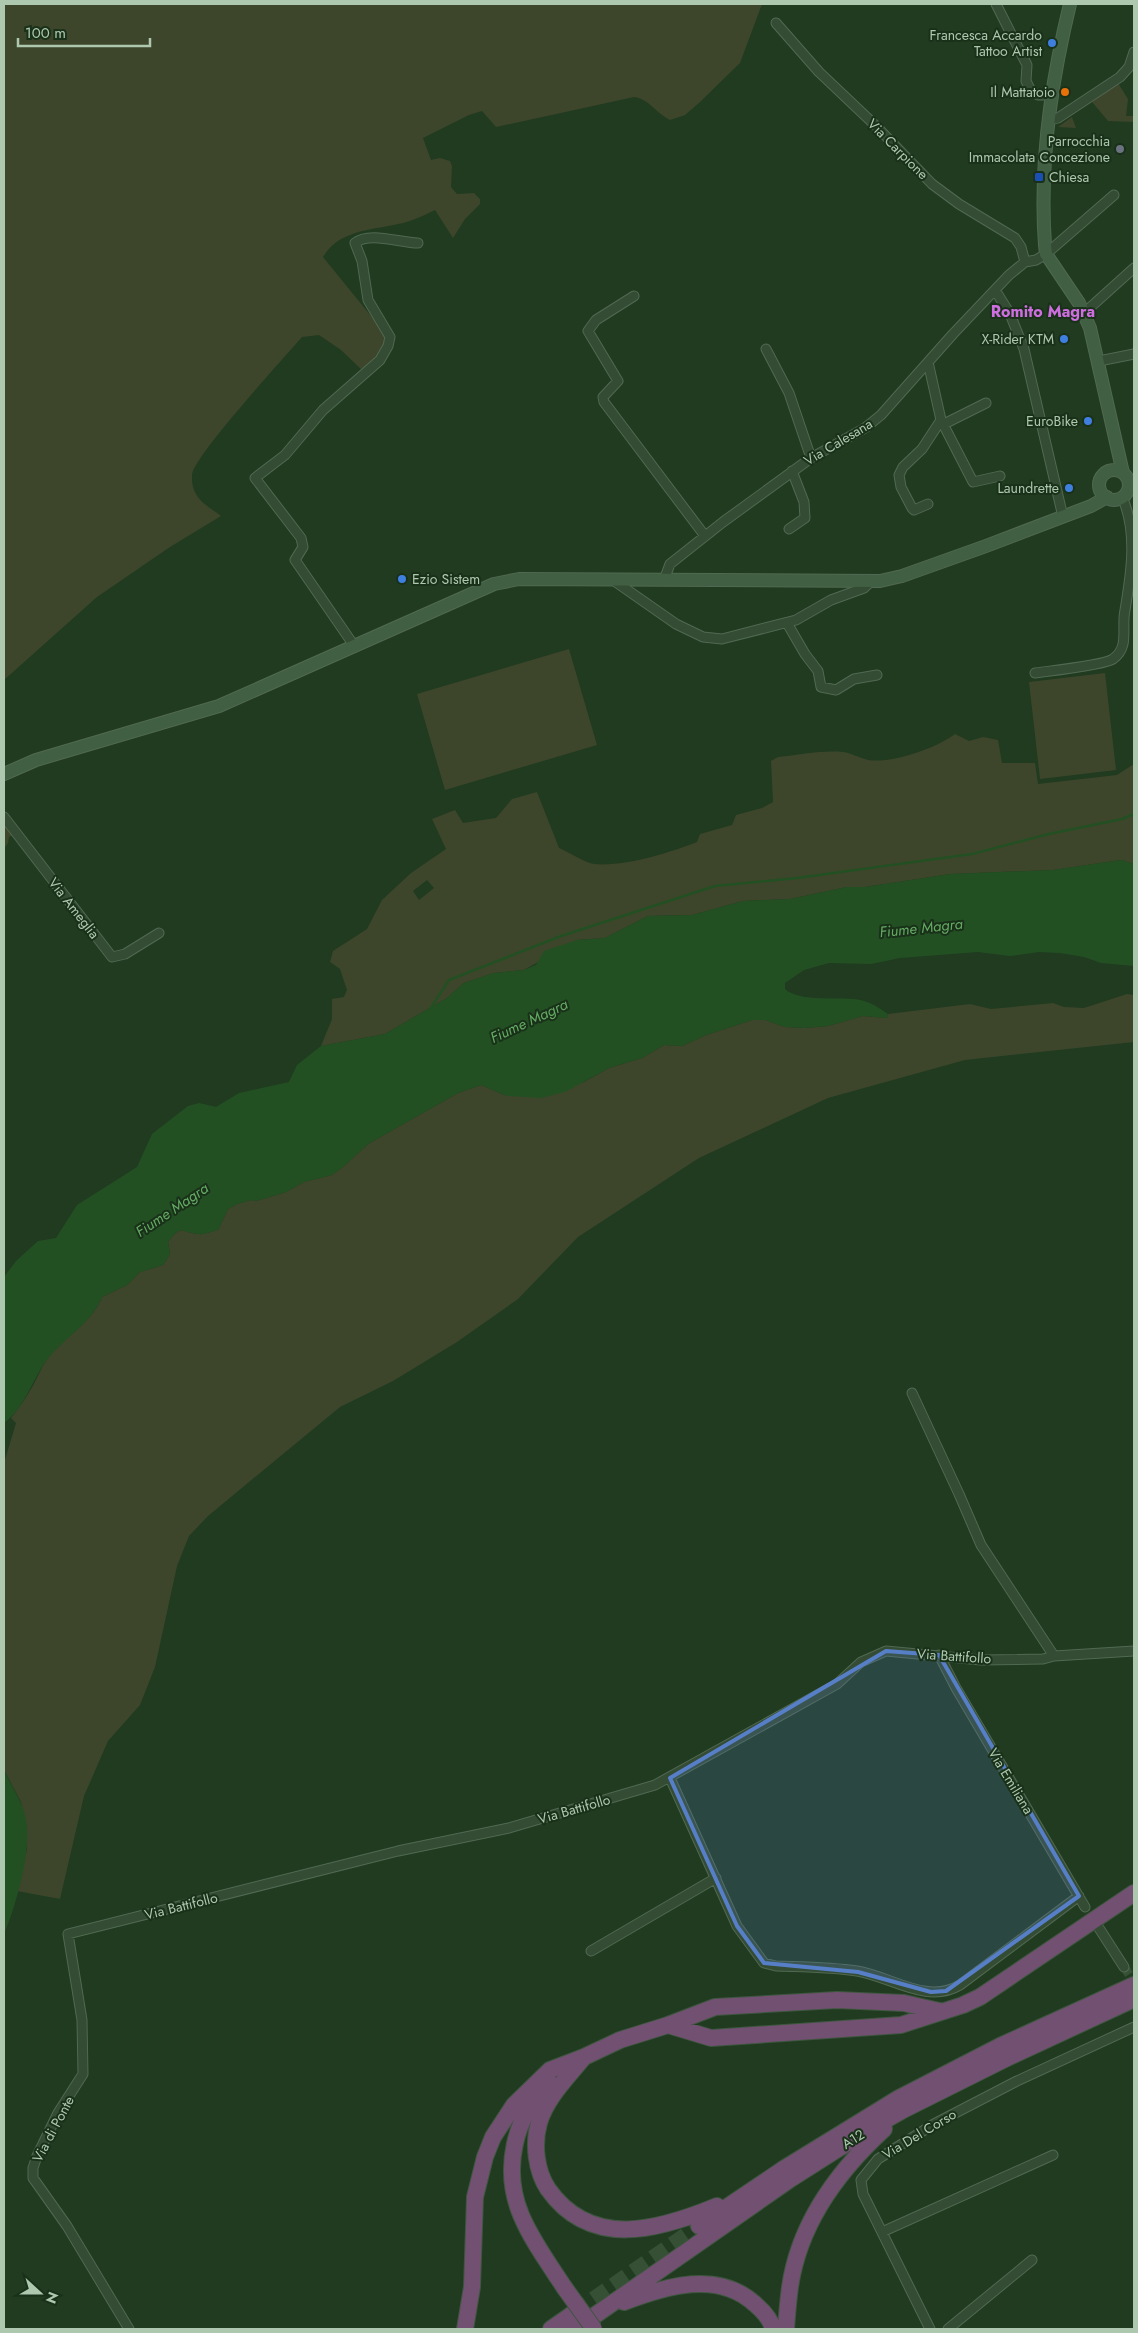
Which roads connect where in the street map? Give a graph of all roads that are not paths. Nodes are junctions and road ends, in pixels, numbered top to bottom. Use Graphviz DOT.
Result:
graph roads {
  1 [pos="996,4"];
  2 [pos="1070,4"];
  3 [pos="776,23"];
  4 [pos="1134,52"];
  5 [pos="1052,95"];
  6 [pos="1049,120"];
  7 [pos="1114,195"];
  8 [pos="418,243"];
  9 [pos="1046,254"];
  10 [pos="1025,262"];
  11 [pos="1134,268"];
  12 [pos="994,290"];
  13 [pos="634,296"];
  14 [pos="1084,313"];
  15 [pos="766,349"];
  16 [pos="1134,354"];
  17 [pos="928,362"];
  18 [pos="1099,362"];
  19 [pos="986,403"];
  20 [pos="942,422"];
  21 [pos="1116,446"];
  22 [pos="811,458"];
  23 [pos="792,471"];
  24 [pos="1109,471"];
  25 [pos="1000,476"];
  26 [pos="1128,486"];
  27 [pos="1103,492"];
  28 [pos="928,504"];
  29 [pos="1063,517"];
  30 [pos="789,530"];
  31 [pos="705,536"];
  32 [pos="612,580"];
  33 [pos="664,580"];
  34 [pos="870,582"];
  35 [pos="787,623"];
  36 [pos="355,647"];
  37 [pos="1035,673"];
  38 [pos="877,675"];
  39 [pos="4,774"];
  40 [pos="4,817"];
  41 [pos="159,933"];
  42 [pos="912,1394"];
  43 [pos="1134,1651"];
  44 [pos="939,1655"];
  45 [pos="1054,1656"];
  46 [pos="670,1778"];
  47 [pos="716,1878"];
  48 [pos="1134,1893"];
  49 [pos="1079,1896"];
  50 [pos="1085,1907"];
  51 [pos="1097,1925"];
  52 [pos="68,1934"];
  53 [pos="591,1951"];
  54 [pos="1124,1968"];
  55 [pos="1134,1985"];
  56 [pos="1134,1999"];
  57 [pos="939,2012"];
  58 [pos="668,2025"];
  59 [pos="1134,2027"];
  60 [pos="584,2058"];
  61 [pos="905,2109"];
  62 [pos="1053,2155"];
  63 [pos="748,2193"];
  64 [pos="699,2226"];
  65 [pos="882,2232"];
  66 [pos="1032,2260"];
  67 [pos="586,2321"];
  68 [pos="129,2329"];
  69 [pos="465,2329"];
  70 [pos="551,2329"];
  71 [pos="773,2329"];
  72 [pos="786,2329"];
  73 [pos="930,2329"];
  74 [pos="948,2329"];
  1 -- 5 [label="street"];
  2 -- 5 [label="main road"];
  3 -- 10 [label="street, Via Carpione"];
  4 -- 6 [label="street"];
  5 -- 6 [label="main road"];
  6 -- 9 [label="main road"];
  7 -- 9 [label="street"];
  8 -- 36 [label="street"];
  9 -- 10 [label="street, Via Calesana"];
  9 -- 14 [label="main road"];
  10 -- 12 [label="street, Via Calesana"];
  11 -- 14 [label="street"];
  12 -- 17 [label="street, Via Calesana"];
  12 -- 29 [label="street"];
  13 -- 31 [label="street"];
  14 -- 18 [label="main road"];
  15 -- 22 [label="street"];
  16 -- 18 [label="street"];
  17 -- 20 [label="street"];
  17 -- 22 [label="street, Via Calesana"];
  18 -- 21 [label="main road"];
  19 -- 20 [label="street"];
  20 -- 25 [label="street"];
  20 -- 28 [label="street"];
  21 -- 24 [label="main road"];
  21 -- 26 [label="main road"];
  22 -- 23 [label="street, Via Calesana"];
  23 -- 30 [label="street"];
  23 -- 31 [label="street, Via Calesana"];
  24 -- 26 [label="main road"];
  24 -- 27 [label="main road"];
  26 -- 27 [label="main road"];
  26 -- 37 [label="street"];
  27 -- 29 [label="main road"];
  29 -- 34 [label="main road"];
  31 -- 33 [label="street, Via Calesana"];
  32 -- 33 [label="main road"];
  32 -- 35 [label="street"];
  32 -- 36 [label="main road"];
  33 -- 34 [label="main road"];
  34 -- 35 [label="street"];
  35 -- 38 [label="street"];
  36 -- 39 [label="main road"];
  40 -- 41 [label="street, Via Ameglia"];
  42 -- 45 [label="street"];
  43 -- 45 [label="street, Via Battifollo"];
  44 -- 45 [label="street, Via Battifollo"];
  44 -- 46 [label="street, Via Battifollo"];
  44 -- 49 [label="street, Via Emiliana"];
  46 -- 47 [label="street"];
  46 -- 52 [label="street, Via Battifollo"];
  47 -- 49 [label="street"];
  47 -- 53 [label="street"];
  48 -- 57 [label="highway"];
  49 -- 50 [label="street, Via Emiliana"];
  51 -- 54 [label="street"];
  52 -- 68 [label="street, Via di Ponte"];
  55 -- 63 [label="highway, A12 / A12"];
  56 -- 61 [label="highway, A12 / A12"];
  57 -- 58 [label="highway"];
  57 -- 58 [label="highway"];
  58 -- 60 [label="highway"];
  59 -- 65 [label="street, Via Del Corso"];
  60 -- 63 [label="highway"];
  60 -- 67 [label="highway, bridge"];
  60 -- 69 [label="highway"];
  61 -- 67 [label="highway, A12 / A12"];
  61 -- 72 [label="highway"];
  62 -- 65 [label="street"];
  63 -- 64 [label="highway, A12 / A12"];
  65 -- 73 [label="street, Via Del Corso"];
  66 -- 74 [label="street"];
  67 -- 70 [label="highway, A12 / A12"];
  67 -- 71 [label="highway"];
}
